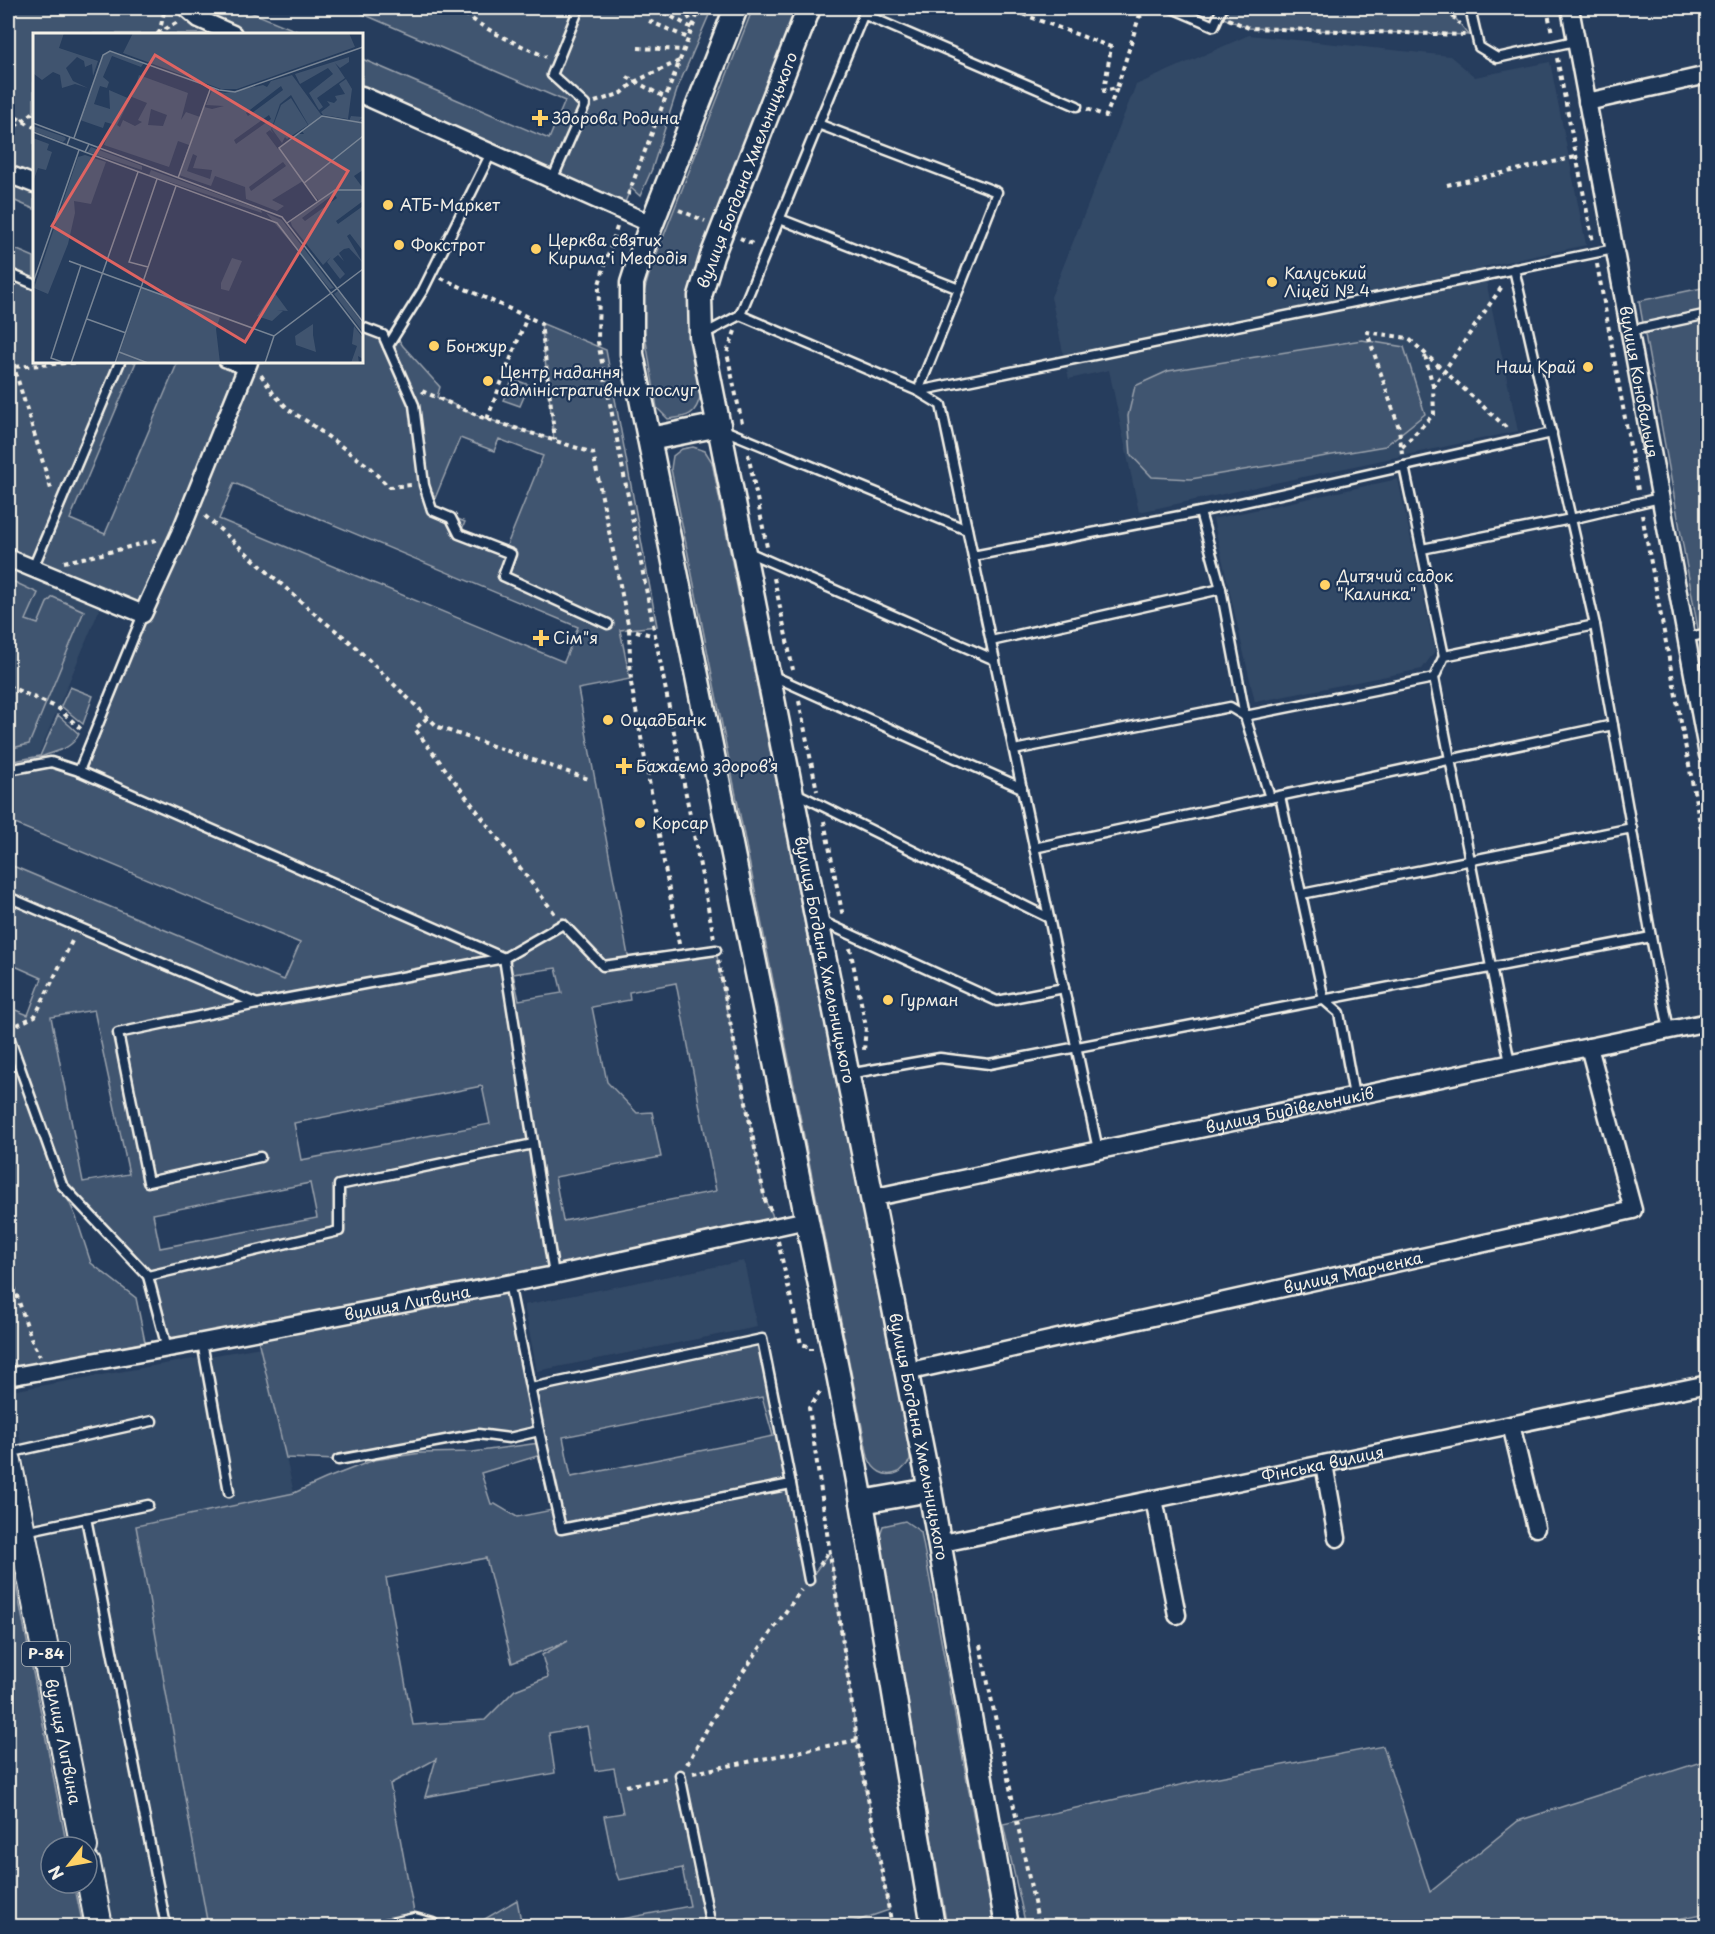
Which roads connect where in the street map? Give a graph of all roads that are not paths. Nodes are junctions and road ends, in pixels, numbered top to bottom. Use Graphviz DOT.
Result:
graph roads {
  1 [pos="579,8"];
  2 [pos="736,8"];
  3 [pos="809,8"];
  4 [pos="1172,8"];
  5 [pos="1470,8"];
  6 [pos="1570,8"];
  7 [pos="865,11"];
  8 [pos="195,12"];
  9 [pos="1220,12"];
  10 [pos="230,33"];
  11 [pos="1575,41"];
  12 [pos="1703,76"];
  13 [pos="363,95"];
  14 [pos="1587,102"];
  15 [pos="1077,106"];
  16 [pos="818,124"];
  17 [pos="491,153"];
  18 [pos="8,174"];
  19 [pos="552,181"];
  20 [pos="33,184"];
  21 [pos="780,219"];
  22 [pos="651,224"];
  23 [pos="1614,249"];
  24 [pos="1514,269"];
  25 [pos="8,273"];
  26 [pos="33,284"];
  27 [pos="958,289"];
  28 [pos="1707,314"];
  29 [pos="740,315"];
  30 [pos="363,327"];
  31 [pos="1629,331"];
  32 [pos="701,336"];
  33 [pos="388,346"];
  34 [pos="120,363"];
  35 [pos="230,363"];
  36 [pos="247,366"];
  37 [pos="918,391"];
  38 [pos="719,425"];
  39 [pos="1552,433"];
  40 [pos="650,439"];
  41 [pos="1404,466"];
  42 [pos="1660,498"];
  43 [pos="1200,512"];
  44 [pos="1571,519"];
  45 [pos="967,530"];
  46 [pos="1422,549"];
  47 [pos="743,550"];
  48 [pos="973,556"];
  49 [pos="8,558"];
  50 [pos="33,568"];
  51 [pos="1221,590"];
  52 [pos="143,614"];
  53 [pos="608,624"];
  54 [pos="1595,624"];
  55 [pos="1707,633"];
  56 [pos="1686,638"];
  57 [pos="991,641"];
  58 [pos="1444,656"];
  59 [pos="995,660"];
  60 [pos="768,673"];
  61 [pos="1434,678"];
  62 [pos="1245,716"];
  63 [pos="1613,725"];
  64 [pos="1014,750"];
  65 [pos="1707,755"];
  66 [pos="1451,759"];
  67 [pos="8,770"];
  68 [pos="79,771"];
  69 [pos="1022,788"];
  70 [pos="791,790"];
  71 [pos="1280,796"];
  72 [pos="1270,798"];
  73 [pos="1632,828"];
  74 [pos="1034,848"];
  75 [pos="1471,860"];
  76 [pos="1302,894"];
  77 [pos="8,897"];
  78 [pos="816,918"];
  79 [pos="1049,918"];
  80 [pos="1651,937"];
  81 [pos="716,950"];
  82 [pos="504,958"];
  83 [pos="1492,968"];
  84 [pos="1064,988"];
  85 [pos="1324,1000"];
  86 [pos="257,1004"];
  87 [pos="1707,1022"];
  88 [pos="1669,1030"];
  89 [pos="8,1032"];
  90 [pos="1077,1047"];
  91 [pos="1589,1047"];
  92 [pos="1510,1063"];
  93 [pos="847,1074"];
  94 [pos="1354,1096"];
  95 [pos="533,1144"];
  96 [pos="1098,1150"];
  97 [pos="260,1157"];
  98 [pos="872,1198"];
  99 [pos="807,1220"];
  100 [pos="554,1275"];
  101 [pos="148,1276"];
  102 [pos="509,1283"];
  103 [pos="201,1342"];
  104 [pos="167,1348"];
  105 [pos="906,1372"];
  106 [pos="8,1377"];
  107 [pos="1707,1384"];
  108 [pos="531,1388"];
  109 [pos="152,1421"];
  110 [pos="1511,1425"];
  111 [pos="539,1431"];
  112 [pos="8,1453"];
  113 [pos="338,1460"];
  114 [pos="8,1461"];
  115 [pos="1324,1464"];
  116 [pos="791,1484"];
  117 [pos="930,1490"];
  118 [pos="229,1492"];
  119 [pos="1155,1499"];
  120 [pos="862,1502"];
  121 [pos="148,1505"];
  122 [pos="86,1518"];
  123 [pos="1536,1528"];
  124 [pos="21,1532"];
  125 [pos="1337,1538"];
  126 [pos="938,1544"];
  127 [pos="809,1580"];
  128 [pos="1177,1615"];
  129 [pos="680,1775"];
  130 [pos="82,1835"];
  131 [pos="93,1895"];
  132 [pos="99,1926"];
  133 [pos="165,1926"];
  134 [pos="375,1926"];
  135 [pos="434,1926"];
  136 [pos="711,1926"];
  137 [pos="933,1926"];
  138 [pos="1007,1926"];
  1 -- 19 [label="lane"];
  2 -- 22 [label="street"];
  3 -- 32 [label="street, вулиця Богдана Хмельницького"];
  4 -- 9 [label="lane"];
  5 -- 11 [label="lane"];
  6 -- 11 [label="street, вулиця Коновальця"];
  7 -- 15 [label="lane"];
  7 -- 16 [label="lane"];
  8 -- 10 [label="street"];
  11 -- 14 [label="street, вулиця Коновальця"];
  12 -- 14 [label="street"];
  13 -- 17 [label="street"];
  14 -- 23 [label="street, вулиця Коновальця"];
  16 -- 21 [label="lane"];
  16 -- 27 [label="lane"];
  17 -- 19 [label="street"];
  17 -- 33 [label="lane"];
  18 -- 20 [label="street"];
  19 -- 22 [label="street"];
  21 -- 27 [label="lane"];
  21 -- 29 [label="lane"];
  22 -- 40 [label="street"];
  23 -- 24 [label="lane"];
  23 -- 31 [label="street, вулиця Коновальця"];
  24 -- 37 [label="lane"];
  24 -- 39 [label="lane"];
  25 -- 26 [label="lane"];
  27 -- 37 [label="lane"];
  28 -- 31 [label="lane"];
  29 -- 32 [label="lane"];
  29 -- 37 [label="lane"];
  30 -- 33 [label="lane"];
  31 -- 42 [label="street, вулиця Коновальця"];
  32 -- 38 [label="street, вулиця Богдана Хмельницького"];
  33 -- 53 [label="lane"];
  34 -- 50 [label="lane"];
  35 -- 36 [label="lane"];
  36 -- 52 [label="street"];
  37 -- 45 [label="lane"];
  38 -- 40 [label="street"];
  38 -- 45 [label="lane"];
  38 -- 47 [label="street, вулиця Богдана Хмельницького"];
  39 -- 41 [label="lane"];
  39 -- 44 [label="lane"];
  40 -- 99 [label="street"];
  41 -- 43 [label="lane"];
  41 -- 46 [label="lane"];
  42 -- 44 [label="lane"];
  42 -- 56 [label="street, вулиця Коновальця"];
  43 -- 48 [label="lane"];
  43 -- 51 [label="lane"];
  44 -- 46 [label="lane"];
  44 -- 54 [label="lane"];
  45 -- 48 [label="lane"];
  46 -- 58 [label="lane"];
  47 -- 59 [label="lane"];
  47 -- 60 [label="street, вулиця Богдана Хмельницького"];
  48 -- 57 [label="lane"];
  49 -- 50 [label="street"];
  50 -- 52 [label="street"];
  51 -- 57 [label="lane"];
  51 -- 62 [label="lane"];
  52 -- 68 [label="lane"];
  54 -- 58 [label="lane"];
  54 -- 63 [label="lane"];
  55 -- 56 [label="lane"];
  56 -- 65 [label="street, вулиця Коновальця"];
  57 -- 59 [label="lane"];
  58 -- 61 [label="lane"];
  59 -- 64 [label="lane"];
  60 -- 69 [label="lane"];
  60 -- 70 [label="street, вулиця Богдана Хмельницького"];
  61 -- 62 [label="lane"];
  61 -- 66 [label="lane"];
  62 -- 64 [label="lane"];
  62 -- 72 [label="lane"];
  63 -- 66 [label="lane"];
  63 -- 73 [label="lane"];
  64 -- 69 [label="lane"];
  66 -- 71 [label="lane"];
  66 -- 75 [label="lane"];
  67 -- 68 [label="lane"];
  68 -- 82 [label="lane"];
  69 -- 74 [label="lane"];
  70 -- 78 [label="street, вулиця Богдана Хмельницького"];
  70 -- 79 [label="lane"];
  71 -- 72 [label="lane"];
  71 -- 76 [label="lane"];
  72 -- 74 [label="lane"];
  73 -- 75 [label="lane"];
  73 -- 80 [label="lane"];
  74 -- 79 [label="lane"];
  75 -- 76 [label="lane"];
  75 -- 83 [label="lane"];
  76 -- 85 [label="lane"];
  77 -- 86 [label="lane"];
  78 -- 84 [label="lane"];
  78 -- 93 [label="street, вулиця Богдана Хмельницького"];
  79 -- 84 [label="lane"];
  80 -- 83 [label="lane"];
  80 -- 88 [label="lane"];
  81 -- 82 [label="lane"];
  82 -- 86 [label="lane"];
  82 -- 95 [label="lane"];
  83 -- 85 [label="lane"];
  83 -- 92 [label="lane"];
  84 -- 90 [label="lane"];
  85 -- 90 [label="lane"];
  85 -- 94 [label="lane"];
  86 -- 97 [label="lane"];
  87 -- 88 [label="street, вулиця Будівельників"];
  88 -- 91 [label="street, вулиця Будівельників"];
  89 -- 101 [label="lane"];
  90 -- 93 [label="lane"];
  90 -- 96 [label="lane"];
  91 -- 92 [label="street, вулиця Будівельників"];
  91 -- 105 [label="street, вулиця Марченка"];
  92 -- 94 [label="street, вулиця Будівельників"];
  93 -- 98 [label="street, вулиця Богдана Хмельницького"];
  94 -- 96 [label="street, вулиця Будівельників"];
  95 -- 100 [label="lane"];
  95 -- 101 [label="lane"];
  96 -- 98 [label="street, вулиця Будівельників"];
  98 -- 105 [label="street, вулиця Богдана Хмельницького"];
  99 -- 100 [label="street, вулиця Литвина"];
  99 -- 120 [label="street"];
  100 -- 102 [label="street, вулиця Литвина"];
  101 -- 104 [label="lane"];
  102 -- 103 [label="street, вулиця Литвина"];
  102 -- 108 [label="lane"];
  103 -- 104 [label="street, вулиця Литвина"];
  103 -- 118 [label="lane"];
  104 -- 106 [label="street, вулиця Литвина"];
  105 -- 117 [label="street, вулиця Богдана Хмельницького"];
  107 -- 110 [label="street, Фінська вулиця"];
  108 -- 111 [label="lane"];
  108 -- 116 [label="lane"];
  109 -- 112 [label="lane"];
  110 -- 115 [label="street, Фінська вулиця"];
  110 -- 123 [label="street"];
  111 -- 113 [label="lane"];
  111 -- 116 [label="lane"];
  114 -- 124 [label="main road, вулиця Литвина / Р-84"];
  115 -- 119 [label="street, Фінська вулиця"];
  115 -- 125 [label="street"];
  116 -- 127 [label="lane"];
  117 -- 120 [label="street"];
  117 -- 126 [label="street, вулиця Богдана Хмельницького"];
  119 -- 126 [label="street, Фінська вулиця"];
  119 -- 128 [label="street"];
  120 -- 137 [label="street"];
  121 -- 122 [label="lane"];
  122 -- 124 [label="lane"];
  122 -- 133 [label="lane"];
  124 -- 130 [label="main road, вулиця Литвина / Р-84"];
  126 -- 138 [label="street, вулиця Богдана Хмельницького"];
  129 -- 136 [label="lane"];
  131 -- 132 [label="main road"];
  134 -- 135 [label="lane"];
}
